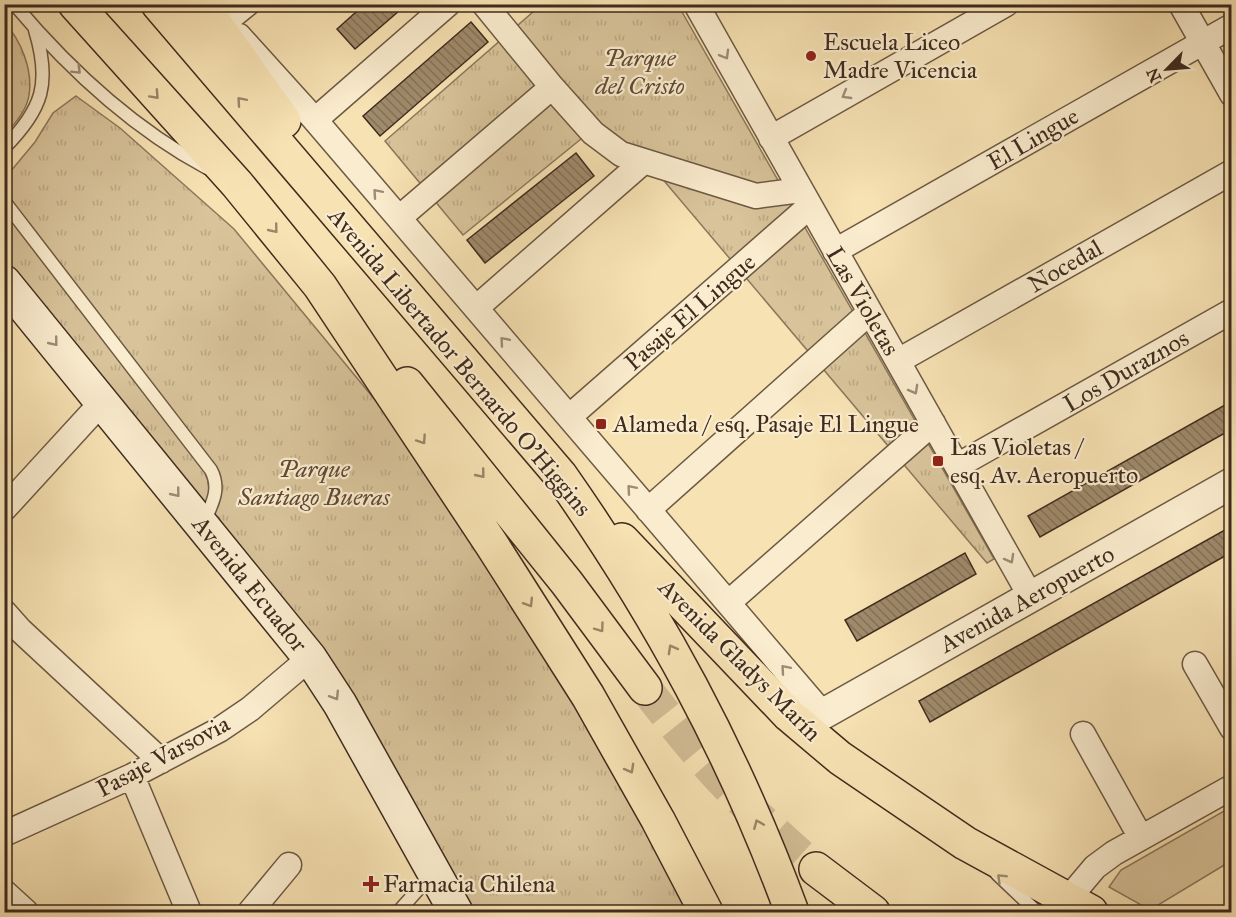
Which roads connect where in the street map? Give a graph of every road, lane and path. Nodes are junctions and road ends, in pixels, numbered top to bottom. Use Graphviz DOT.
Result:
graph roads {
  1 [pos="14,4"];
  2 [pos="75,4"];
  3 [pos="158,4"];
  4 [pos="246,4"];
  5 [pos="448,4"];
  6 [pos="696,4"];
  7 [pos="1006,4"];
  8 [pos="1181,4"];
  9 [pos="494,8"];
  10 [pos="213,10"];
  11 [pos="1232,26"];
  12 [pos="35,29"];
  13 [pos="1203,43"];
  14 [pos="552,87"];
  15 [pos="1232,94"];
  16 [pos="315,120"];
  17 [pos="771,138"];
  18 [pos="4,148"];
  19 [pos="643,162"];
  20 [pos="1232,172"];
  21 [pos="237,184"];
  22 [pos="805,198"];
  23 [pos="4,201"];
  24 [pos="399,218"];
  25 [pos="835,251"];
  26 [pos="388,273"];
  27 [pos="320,286"];
  28 [pos="9,295"];
  29 [pos="476,308"];
  30 [pos="1232,310"];
  31 [pos="870,312"];
  32 [pos="898,361"];
  33 [pos="102,402"];
  34 [pos="570,417"];
  35 [pos="933,423"];
  36 [pos="957,466"];
  37 [pos="561,476"];
  38 [pos="1232,483"];
  39 [pos="4,508"];
  40 [pos="648,510"];
  41 [pos="203,526"];
  42 [pos="1031,597"];
  43 [pos="728,603"];
  44 [pos="4,612"];
  45 [pos="310,658"];
  46 [pos="1195,664"];
  47 [pos="645,688"];
  48 [pos="823,714"];
  49 [pos="1232,728"];
  50 [pos="1083,734"];
  51 [pos="161,761"];
  52 [pos="132,776"];
  53 [pos="1232,787"];
  54 [pos="920,814"];
  55 [pos="8,826"];
  56 [pos="1141,838"];
  57 [pos="965,843"];
  58 [pos="289,865"];
  59 [pos="816,869"];
  60 [pos="434,871"];
  61 [pos="780,878"];
  62 [pos="4,892"];
  63 [pos="1080,905"];
  64 [pos="26,912"];
  65 [pos="189,912"];
  66 [pos="250,912"];
  67 [pos="398,912"];
  68 [pos="456,912"];
  69 [pos="706,912"];
  70 [pos="786,912"];
  71 [pos="792,912"];
  72 [pos="873,912"];
  73 [pos="1037,912"];
  1 -- 12 [label="lane"];
  2 -- 21 [label="main road, one-way"];
  26 -- 3 [label="main road, Avenida Libertador Bernardo O'Higgins, one-way"];
  4 -- 10 [label="street"];
  5 -- 16 [label="street"];
  6 -- 17 [label="street, Las Violetas, one-way"];
  7 -- 17 [label="street, one-way"];
  8 -- 13 [label="street"];
  9 -- 14 [label="street"];
  10 -- 16 [label="street, Avenida Libertador Bernardo O'Higgins"];
  10 -- 26 [label="main road"];
  11 -- 13 [label="street, El Lingue"];
  12 -- 18 [label="lane"];
  12 -- 21 [label="lane, one-way"];
  13 -- 15 [label="street"];
  13 -- 25 [label="street, El Lingue"];
  14 -- 19 [label="street"];
  14 -- 24 [label="street"];
  24 -- 16 [label="street, Avenida Libertador Bernardo O'Higgins, one-way"];
  17 -- 22 [label="street, Las Violetas"];
  19 -- 22 [label="street"];
  19 -- 29 [label="street"];
  20 -- 32 [label="street, Nocedal"];
  21 -- 27 [label="main road, one-way"];
  22 -- 25 [label="street, Las Violetas"];
  22 -- 34 [label="street, Pasaje El Lingue"];
  23 -- 41 [label="lane"];
  24 -- 29 [label="street, Avenida Libertador Bernardo O'Higgins"];
  25 -- 31 [label="street, Las Violetas"];
  26 -- 37 [label="main road, Avenida Libertador Bernardo O'Higgins"];
  27 -- 47 [label="main road, one-way"];
  27 -- 69 [label="main road, one-way"];
  28 -- 33 [label="main road, Avenida Ecuador, one-way"];
  34 -- 29 [label="street, Avenida Libertador Bernardo O'Higgins, one-way"];
  30 -- 36 [label="street, Los Duraznos"];
  31 -- 32 [label="street, Las Violetas"];
  31 -- 40 [label="street"];
  32 -- 35 [label="street, Las Violetas, one-way"];
  33 -- 39 [label="street"];
  33 -- 41 [label="main road, Avenida Ecuador, one-way"];
  40 -- 34 [label="street, Avenida Libertador Bernardo O'Higgins, one-way"];
  35 -- 36 [label="street, Las Violetas"];
  35 -- 43 [label="street"];
  36 -- 42 [label="street, Las Violetas, one-way"];
  37 -- 54 [label="main road, Avenida Gladys Marín"];
  61 -- 37 [label="main road, Avenida Libertador Bernardo O'Higgins, one-way"];
  38 -- 42 [label="street, Avenida Aeropuerto"];
  40 -- 43 [label="street, Avenida Libertador Bernardo O'Higgins"];
  41 -- 45 [label="main road, Avenida Ecuador"];
  42 -- 48 [label="street, Avenida Aeropuerto"];
  48 -- 43 [label="street, Avenida Libertador Bernardo O'Higgins, one-way"];
  44 -- 51 [label="street"];
  45 -- 51 [label="street, Pasaje Varsovia"];
  45 -- 60 [label="main road, Avenida Ecuador, one-way"];
  46 -- 49 [label="street"];
  48 -- 54 [label="main road"];
  50 -- 56 [label="street"];
  51 -- 52 [label="street, Pasaje Varsovia"];
  52 -- 55 [label="street, Pasaje Varsovia"];
  52 -- 65 [label="street"];
  53 -- 56 [label="street"];
  54 -- 57 [label="main road, Avenida Gladys Marín"];
  56 -- 63 [label="street"];
  57 -- 63 [label="main road, Avenida Gladys Marín"];
  73 -- 57 [label="lane, one-way"];
  58 -- 66 [label="street"];
  59 -- 72 [label="main road"];
  60 -- 67 [label="lane"];
  60 -- 68 [label="main road, Avenida Ecuador"];
  61 -- 70 [label="main road"];
  61 -- 71 [label="main road, Avenida Libertador Bernardo O'Higgins"];
  62 -- 64 [label="street"];
}
